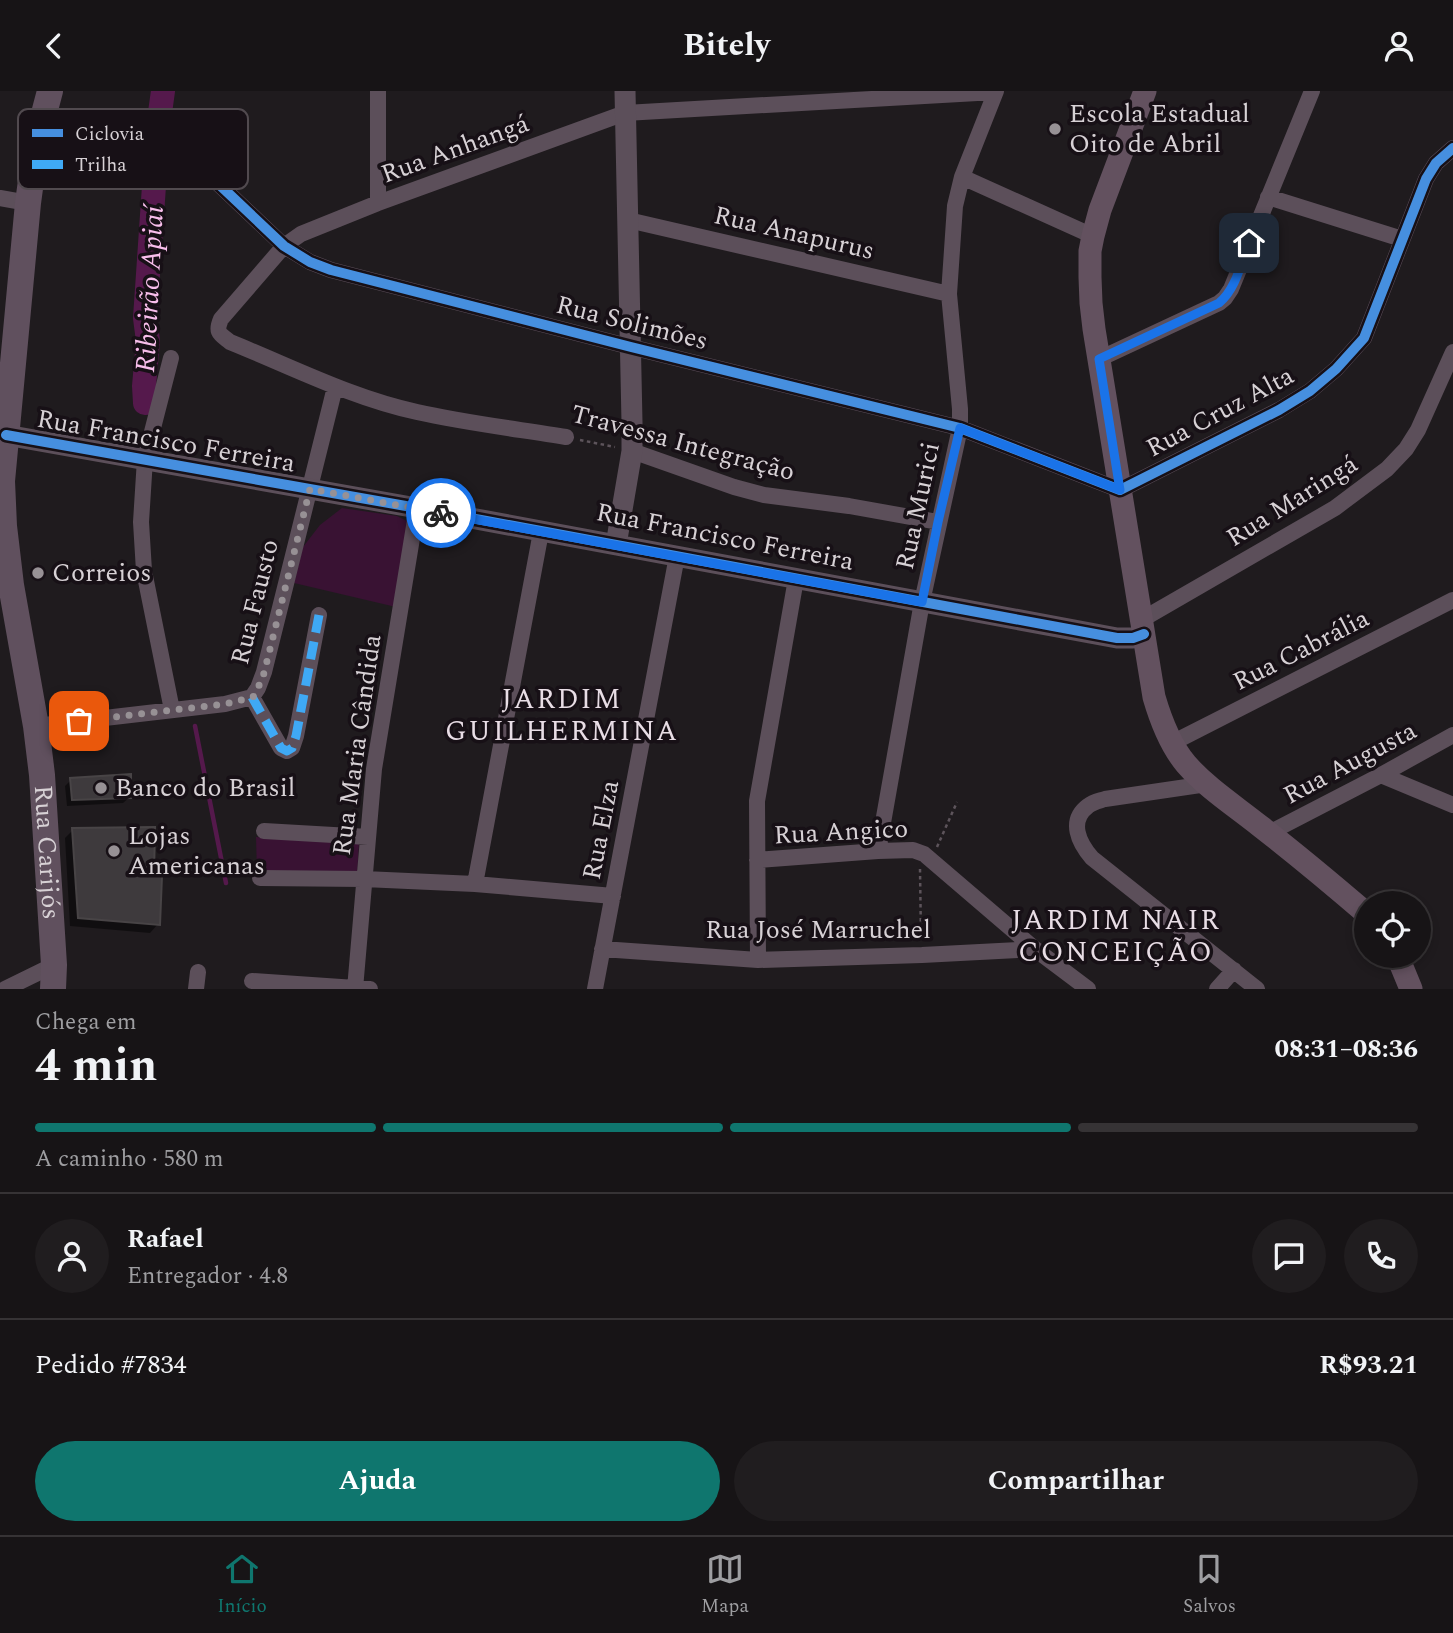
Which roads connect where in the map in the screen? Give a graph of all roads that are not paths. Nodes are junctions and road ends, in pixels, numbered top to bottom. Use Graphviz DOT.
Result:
graph roads {
  1 [pos="50,91"];
  2 [pos="378,91"];
  3 [pos="625,91"];
  4 [pos="1145,91"];
  5 [pos="1312,91"];
  6 [pos="995,92"];
  7 [pos="45,109"];
  8 [pos="625,113"];
  9 [pos="1453,148"];
  10 [pos="962,177"];
  11 [pos="30,189"];
  12 [pos="224,189"];
  13 [pos="1268,197"];
  14 [pos="0,198"];
  15 [pos="28,203"];
  16 [pos="378,203"];
  17 [pos="628,220"];
  18 [pos="1093,236"];
  19 [pos="1402,239"];
  20 [pos="284,246"];
  21 [pos="949,294"];
  22 [pos="221,319"];
  23 [pos="631,347"];
  24 [pos="1453,352"];
  25 [pos="171,358"];
  26 [pos="1099,359"];
  27 [pos="335,387"];
  28 [pos="960,428"];
  29 [pos="6,435"];
  30 [pos="566,437"];
  31 [pos="632,451"];
  32 [pos="145,459"];
  33 [pos="1,481"];
  34 [pos="310,489"];
  35 [pos="1120,490"];
  36 [pos="416,508"];
  37 [pos="938,522"];
  38 [pos="541,532"];
  39 [pos="616,545"];
  40 [pos="677,556"];
  41 [pos="796,579"];
  42 [pos="1453,600"];
  43 [pos="922,602"];
  44 [pos="319,615"];
  45 [pos="1143,627"];
  46 [pos="253,697"];
  47 [pos="172,710"];
  48 [pos="36,726"];
  49 [pos="1453,735"];
  50 [pos="1172,743"];
  51 [pos="1381,775"];
  52 [pos="1207,784"];
  53 [pos="1453,805"];
  54 [pos="264,831"];
  55 [pos="1269,833"];
  56 [pos="368,837"];
  57 [pos="878,851"];
  58 [pos="757,860"];
  59 [pos="260,878"];
  60 [pos="364,879"];
  61 [pos="475,884"];
  62 [pos="613,896"];
  63 [pos="1354,903"];
  64 [pos="603,949"];
  65 [pos="1035,949"];
  66 [pos="758,960"];
  67 [pos="1402,968"];
  68 [pos="1234,970"];
  69 [pos="198,972"];
  70 [pos="53,977"];
  71 [pos="252,981"];
  72 [pos="360,988"];
  73 [pos="5,989"];
  74 [pos="196,989"];
  75 [pos="595,989"];
  76 [pos="1088,989"];
  77 [pos="1217,989"];
  78 [pos="1257,989"];
  79 [pos="1411,989"];
  1 -- 7 [label="main road, Rua Carijós"];
  2 -- 16 [label="street"];
  3 -- 8 [label="street"];
  4 -- 18 [label="main road"];
  5 -- 13 [label="street"];
  6 -- 8 [label="street, Rua Anhangá"];
  6 -- 10 [label="street, Rua Murici"];
  8 -- 16 [label="street, Rua Anhangá"];
  8 -- 17 [label="street"];
  9 -- 19 [label="street, Rua Cruz Alta"];
  10 -- 18 [label="street"];
  10 -- 21 [label="street, Rua Murici"];
  11 -- 15 [label="main road, Rua Carijós"];
  12 -- 20 [label="street, Rua Solimões"];
  13 -- 19 [label="street"];
  13 -- 26 [label="street"];
  14 -- 15 [label="street"];
  15 -- 29 [label="main road, Rua Carijós"];
  16 -- 20 [label="street, Rua Anhangá"];
  17 -- 21 [label="street, Rua Anapurus"];
  17 -- 23 [label="street"];
  18 -- 26 [label="main road"];
  19 -- 35 [label="street, Rua Cruz Alta"];
  20 -- 22 [label="street, Rua Anhangá"];
  20 -- 23 [label="street, Rua Solimões"];
  21 -- 28 [label="street, Rua Murici"];
  22 -- 27 [label="street, Travessa Integração"];
  23 -- 28 [label="street, Rua Solimões"];
  23 -- 31 [label="street"];
  24 -- 45 [label="street, Rua Maringá"];
  25 -- 32 [label="street"];
  26 -- 35 [label="main road"];
  27 -- 30 [label="street, Travessa Integração"];
  27 -- 34 [label="street, Rua Fausto"];
  28 -- 35 [label="street, Rua Solimões"];
  28 -- 37 [label="street, Rua Murici"];
  29 -- 32 [label="street, Rua Francisco Ferreira"];
  29 -- 33 [label="main road, Rua Carijós"];
  31 -- 37 [label="street, Travessa Integração"];
  31 -- 39 [label="street"];
  32 -- 34 [label="street, Rua Francisco Ferreira"];
  32 -- 47 [label="street"];
  33 -- 48 [label="main road, Rua Carijós"];
  34 -- 36 [label="street, Rua Francisco Ferreira"];
  34 -- 46 [label="street, Rua Fausto"];
  35 -- 45 [label="main road"];
  36 -- 38 [label="street, Rua Francisco Ferreira"];
  36 -- 56 [label="street, Rua Maria Cândida"];
  37 -- 43 [label="street, Rua Murici"];
  38 -- 39 [label="street, Rua Francisco Ferreira"];
  38 -- 61 [label="street"];
  39 -- 40 [label="street, Rua Francisco Ferreira"];
  40 -- 41 [label="street, Rua Francisco Ferreira"];
  40 -- 62 [label="street, Rua Elza"];
  41 -- 43 [label="street, Rua Francisco Ferreira"];
  41 -- 58 [label="street"];
  42 -- 50 [label="street, Rua Cabrália"];
  43 -- 45 [label="street, Rua Francisco Ferreira"];
  43 -- 57 [label="street, Rua Murici"];
  44 -- 46 [label="street"];
  45 -- 50 [label="main road"];
  46 -- 47 [label="street, Rua Fausto"];
  47 -- 48 [label="street, Rua Fausto"];
  48 -- 70 [label="main road, Rua Carijós"];
  49 -- 51 [label="street, Rua Augusta"];
  50 -- 52 [label="main road"];
  51 -- 53 [label="street"];
  51 -- 55 [label="street, Rua Augusta"];
  52 -- 55 [label="main road"];
  52 -- 68 [label="street"];
  54 -- 56 [label="street"];
  55 -- 63 [label="main road"];
  56 -- 60 [label="street, Rua Maria Cândida"];
  57 -- 58 [label="street, Rua Angico"];
  57 -- 65 [label="street, Rua Angico"];
  58 -- 66 [label="street"];
  59 -- 60 [label="street"];
  60 -- 61 [label="street"];
  60 -- 72 [label="street, Rua Maria Cândida"];
  61 -- 62 [label="street"];
  62 -- 64 [label="street, Rua Elza"];
  64 -- 66 [label="street, Rua José Marruchel"];
  64 -- 75 [label="street, Rua Elza"];
  65 -- 66 [label="street, Rua José Marruchel"];
  65 -- 76 [label="street, Rua Angico"];
  67 -- 79 [label="main road"];
  68 -- 77 [label="street"];
  68 -- 78 [label="street"];
  69 -- 74 [label="street"];
  70 -- 73 [label="street"];
  71 -- 72 [label="street"];
}
